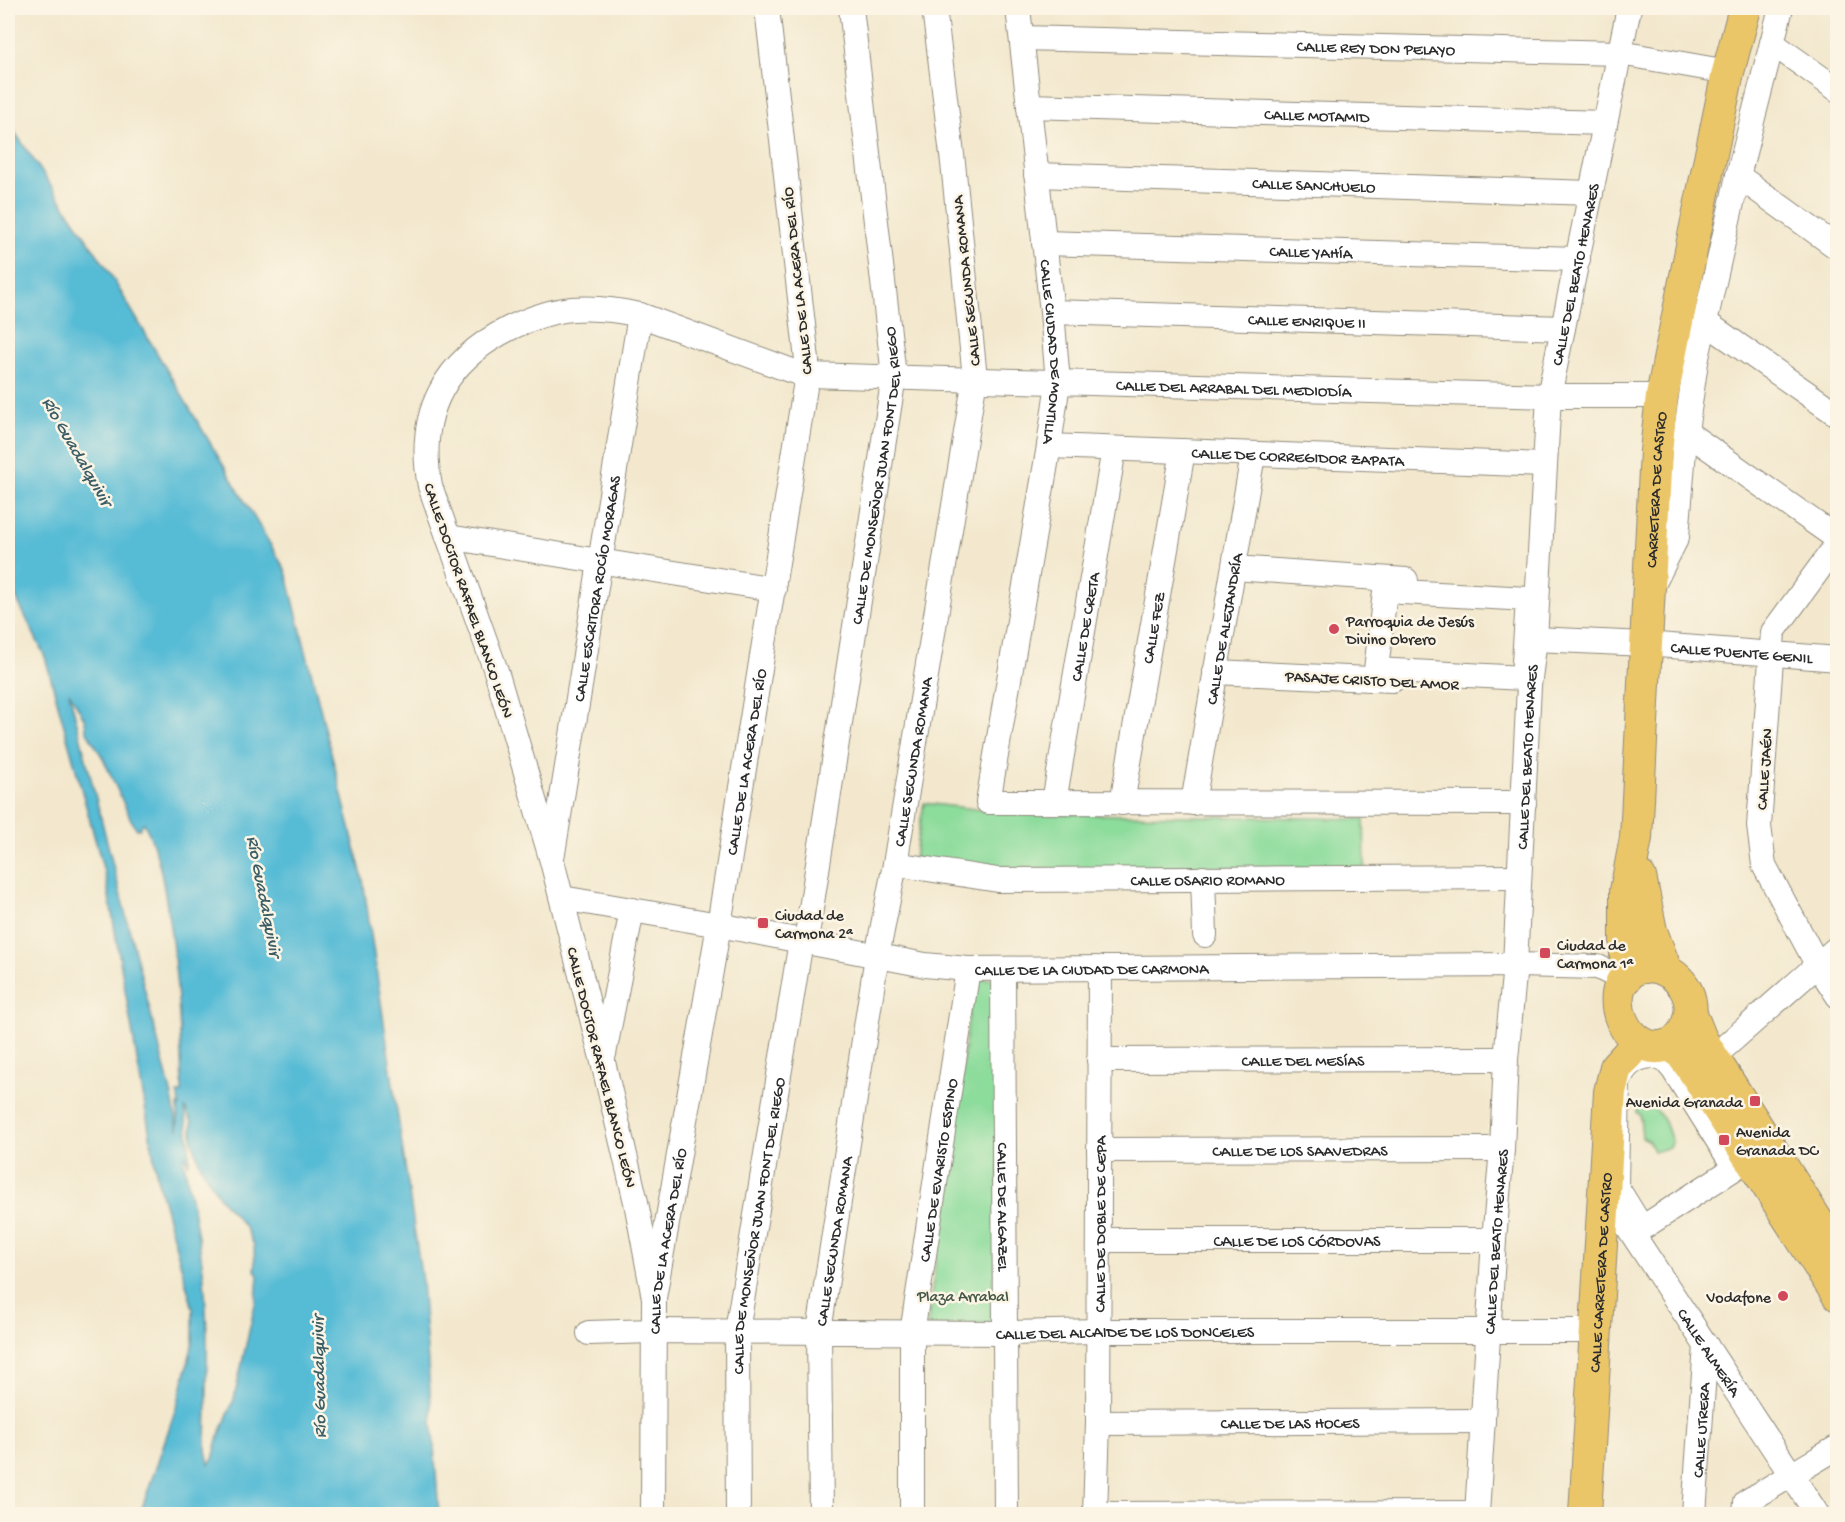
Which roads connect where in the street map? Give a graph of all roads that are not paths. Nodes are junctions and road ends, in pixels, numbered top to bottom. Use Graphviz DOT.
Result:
graph roads {
  1 [pos="767,8"];
  2 [pos="851,8"];
  3 [pos="934,8"];
  4 [pos="1018,8"];
  5 [pos="1629,8"];
  6 [pos="1745,8"];
  7 [pos="1781,8"];
  8 [pos="1022,38"];
  9 [pos="1772,43"];
  10 [pos="1620,53"];
  11 [pos="1728,72"];
  12 [pos="1838,90"];
  13 [pos="1029,106"];
  14 [pos="1605,123"];
  15 [pos="1036,175"];
  16 [pos="1738,176"];
  17 [pos="1590,193"];
  18 [pos="1044,243"];
  19 [pos="1838,248"];
  20 [pos="1578,259"];
  21 [pos="1052,312"];
  22 [pos="640,315"];
  23 [pos="1705,322"];
  24 [pos="1563,328"];
  25 [pos="807,375"];
  26 [pos="894,376"];
  27 [pos="975,378"];
  28 [pos="1058,382"];
  29 [pos="1549,396"];
  30 [pos="1662,396"];
  31 [pos="1838,415"];
  32 [pos="1686,432"];
  33 [pos="1049,446"];
  34 [pos="1114,448"];
  35 [pos="1183,451"];
  36 [pos="1253,455"];
  37 [pos="1545,465"];
  38 [pos="448,537"];
  39 [pos="1838,541"];
  40 [pos="600,561"];
  41 [pos="1233,568"];
  42 [pos="774,589"];
  43 [pos="1537,589"];
  44 [pos="1385,591"];
  45 [pos="1647,597"];
  46 [pos="1535,639"];
  47 [pos="1645,644"];
  48 [pos="1770,656"];
  49 [pos="1838,659"];
  50 [pos="1215,672"];
  51 [pos="1529,686"];
  52 [pos="1054,802"];
  53 [pos="1122,803"];
  54 [pos="1193,803"];
  55 [pos="1524,803"];
  56 [pos="1636,838"];
  57 [pos="552,861"];
  58 [pos="895,864"];
  59 [pos="1519,877"];
  60 [pos="1203,878"];
  61 [pos="561,898"];
  62 [pos="632,910"];
  63 [pos="719,925"];
  64 [pos="1205,935"];
  65 [pos="804,941"];
  66 [pos="1838,947"];
  67 [pos="878,956"];
  68 [pos="1817,964"];
  69 [pos="1515,965"];
  70 [pos="1665,968"];
  71 [pos="968,969"];
  72 [pos="1100,969"];
  73 [pos="1003,970"];
  74 [pos="1625,979"];
  75 [pos="1838,996"];
  76 [pos="1691,1014"];
  77 [pos="1639,1042"];
  78 [pos="1671,1045"];
  79 [pos="1720,1051"];
  80 [pos="1506,1059"];
  81 [pos="1099,1060"];
  82 [pos="603,1062"];
  83 [pos="1502,1149"];
  84 [pos="1099,1150"];
  85 [pos="1735,1168"];
  86 [pos="1603,1189"];
  87 [pos="636,1202"];
  88 [pos="671,1202"];
  89 [pos="1099,1240"];
  90 [pos="1494,1240"];
  91 [pos="1838,1254"];
  92 [pos="1838,1295"];
  93 [pos="654,1298"];
  94 [pos="652,1331"];
  95 [pos="737,1331"];
  96 [pos="819,1331"];
  97 [pos="1098,1331"];
  98 [pos="1488,1331"];
  99 [pos="1596,1331"];
  100 [pos="589,1333"];
  101 [pos="912,1333"];
  102 [pos="1004,1333"];
  103 [pos="1706,1345"];
  104 [pos="1483,1421"];
  105 [pos="1098,1423"];
  106 [pos="1838,1447"];
  107 [pos="1791,1474"];
  108 [pos="1095,1514"];
  109 [pos="1477,1514"];
  110 [pos="653,1515"];
  111 [pos="738,1515"];
  112 [pos="821,1515"];
  113 [pos="912,1515"];
  114 [pos="1006,1515"];
  115 [pos="1585,1515"];
  116 [pos="1694,1515"];
  117 [pos="1745,1515"];
  118 [pos="1817,1515"];
  1 -- 25 [label="street, CALLE DE LA ACERA DEL RÍO"];
  2 -- 26 [label="street, CALLE DE MONSEÑOR JUAN FONT DEL RIEGO"];
  3 -- 27 [label="street, CALLE SECUNDA ROMANA"];
  4 -- 8 [label="street, CALLE CIUDAD DE MONTILLA"];
  5 -- 10 [label="street, CALLE DEL BEATO HENARES"];
  6 -- 11 [label="main road, CARRETERA DE CASTRO"];
  7 -- 9 [label="street"];
  8 -- 10 [label="street, CALLE REY DON PELAYO"];
  8 -- 13 [label="street, CALLE CIUDAD DE MONTILLA"];
  9 -- 12 [label="street"];
  9 -- 16 [label="street"];
  10 -- 11 [label="street, CALLE REY DON PELAYO"];
  10 -- 14 [label="street, CALLE DEL BEATO HENARES"];
  11 -- 30 [label="main road, CARRETERA DE CASTRO"];
  13 -- 14 [label="street, CALLE MOTAMID"];
  13 -- 15 [label="street, CALLE CIUDAD DE MONTILLA"];
  14 -- 17 [label="street, CALLE DEL BEATO HENARES"];
  15 -- 17 [label="street, CALLE SANCHUELO"];
  15 -- 18 [label="street, CALLE CIUDAD DE MONTILLA"];
  16 -- 19 [label="street"];
  16 -- 23 [label="street"];
  17 -- 20 [label="street, CALLE DEL BEATO HENARES"];
  18 -- 20 [label="street, CALLE YAHÍA"];
  18 -- 21 [label="street, CALLE CIUDAD DE MONTILLA"];
  20 -- 24 [label="street, CALLE DEL BEATO HENARES"];
  21 -- 24 [label="street, CALLE ENRIQUE II"];
  21 -- 28 [label="street, CALLE CIUDAD DE MONTILLA"];
  22 -- 25 [label="street, CALLE DOCTOR RAFAEL BLANCO LEÓN"];
  22 -- 38 [label="street, CALLE DOCTOR RAFAEL BLANCO LEÓN"];
  22 -- 40 [label="street, CALLE ESCRITORA ROCÍO MORAGAS"];
  23 -- 31 [label="street"];
  23 -- 32 [label="street"];
  24 -- 29 [label="street, CALLE DEL BEATO HENARES"];
  25 -- 26 [label="street, CALLE DEL ARRABAL DEL MEDIODÍA"];
  25 -- 42 [label="street, CALLE DE LA ACERA DEL RÍO"];
  26 -- 27 [label="street, CALLE DEL ARRABAL DEL MEDIODÍA"];
  26 -- 65 [label="street, CALLE DE MONSEÑOR JUAN FONT DEL RIEGO"];
  27 -- 28 [label="street, CALLE DEL ARRABAL DEL MEDIODÍA"];
  27 -- 58 [label="street, CALLE SECUNDA ROMANA"];
  28 -- 29 [label="street, CALLE DEL ARRABAL DEL MEDIODÍA"];
  28 -- 33 [label="street, CALLE CIUDAD DE MONTILLA"];
  29 -- 30 [label="street, CALLE DEL ARRABAL DEL MEDIODÍA"];
  29 -- 37 [label="street, CALLE DEL BEATO HENARES"];
  30 -- 45 [label="main road, CARRETERA DE CASTRO"];
  32 -- 39 [label="street"];
  32 -- 45 [label="street"];
  33 -- 34 [label="street, CALLE DE CORREGIDOR ZAPATA"];
  33 -- 52 [label="street, CALLE CIUDAD DE MONTILLA"];
  34 -- 35 [label="street, CALLE DE CORREGIDOR ZAPATA"];
  34 -- 52 [label="street, CALLE DE CRETA"];
  35 -- 36 [label="street, CALLE DE CORREGIDOR ZAPATA"];
  35 -- 53 [label="street, CALLE FEZ"];
  36 -- 37 [label="street, CALLE DE CORREGIDOR ZAPATA"];
  36 -- 41 [label="street, CALLE DE ALEJANDRÍA"];
  37 -- 43 [label="street, CALLE DEL BEATO HENARES"];
  38 -- 40 [label="street"];
  38 -- 57 [label="street, CALLE DOCTOR RAFAEL BLANCO LEÓN"];
  39 -- 48 [label="street, CALLE JAÉN"];
  40 -- 42 [label="street"];
  40 -- 57 [label="street, CALLE ESCRITORA ROCÍO MORAGAS"];
  41 -- 43 [label="street"];
  41 -- 50 [label="street, CALLE DE ALEJANDRÍA"];
  42 -- 63 [label="street, CALLE DE LA ACERA DEL RÍO"];
  43 -- 46 [label="street, CALLE DEL BEATO HENARES"];
  44 -- 44 [label="street"];
  45 -- 47 [label="main road, CARRETERA DE CASTRO"];
  46 -- 47 [label="street"];
  46 -- 51 [label="street, CALLE DEL BEATO HENARES"];
  47 -- 48 [label="street, CALLE PUENTE GENIL"];
  47 -- 56 [label="main road, CARRETERA DE CASTRO"];
  48 -- 49 [label="street, CALLE PUENTE GENIL"];
  48 -- 68 [label="street, CALLE JAÉN"];
  50 -- 51 [label="street, PASAJE CRISTO DEL AMOR"];
  50 -- 54 [label="street, CALLE DE ALEJANDRÍA"];
  51 -- 55 [label="street, CALLE DEL BEATO HENARES"];
  52 -- 53 [label="street"];
  53 -- 54 [label="street"];
  54 -- 55 [label="street"];
  55 -- 59 [label="street, CALLE DEL BEATO HENARES"];
  56 -- 70 [label="main road"];
  56 -- 74 [label="main road, CARRETERA DE CASTRO"];
  57 -- 61 [label="street, CALLE DOCTOR RAFAEL BLANCO LEÓN"];
  58 -- 60 [label="street, CALLE OSARIO ROMANO"];
  58 -- 67 [label="street, CALLE SECUNDA ROMANA"];
  59 -- 60 [label="street, CALLE OSARIO ROMANO"];
  59 -- 69 [label="street, CALLE DEL BEATO HENARES"];
  60 -- 64 [label="street"];
  61 -- 62 [label="street, CALLE DE LA CIUDAD DE CARMONA"];
  61 -- 82 [label="street, CALLE DOCTOR RAFAEL BLANCO LEÓN"];
  62 -- 63 [label="street, CALLE DE LA CIUDAD DE CARMONA"];
  62 -- 82 [label="street"];
  63 -- 65 [label="street, CALLE DE LA CIUDAD DE CARMONA"];
  63 -- 88 [label="street, CALLE DE LA ACERA DEL RÍO"];
  65 -- 67 [label="street, CALLE DE LA CIUDAD DE CARMONA"];
  65 -- 95 [label="street, CALLE DE MONSEÑOR JUAN FONT DEL RIEGO"];
  66 -- 68 [label="street"];
  67 -- 71 [label="street, CALLE DE LA CIUDAD DE CARMONA"];
  67 -- 96 [label="street, CALLE SECUNDA ROMANA"];
  68 -- 75 [label="street, CALLE JAÉN"];
  68 -- 79 [label="street"];
  69 -- 72 [label="street, CALLE DE LA CIUDAD DE CARMONA"];
  69 -- 74 [label="street, CALLE DE LA CIUDAD DE CARMONA"];
  69 -- 80 [label="street, CALLE DEL BEATO HENARES"];
  70 -- 74 [label="main road"];
  70 -- 76 [label="main road"];
  71 -- 73 [label="street, CALLE DE LA CIUDAD DE CARMONA"];
  71 -- 101 [label="street, CALLE DE EVARISTO ESPINO"];
  72 -- 73 [label="street, CALLE DE LA CIUDAD DE CARMONA"];
  72 -- 81 [label="street, CALLE DE DOBLE DE CEPA"];
  73 -- 102 [label="street, CALLE DE ALGAZEL"];
  74 -- 77 [label="main road"];
  76 -- 78 [label="main road"];
  76 -- 91 [label="main road"];
  77 -- 78 [label="main road"];
  77 -- 86 [label="main road, CALLE CARRETERA DE CASTRO"];
  78 -- 92 [label="main road"];
  80 -- 81 [label="street, CALLE DEL MESÍAS"];
  80 -- 83 [label="street, CALLE DEL BEATO HENARES"];
  81 -- 84 [label="street, CALLE DE DOBLE DE CEPA"];
  82 -- 87 [label="street, CALLE DOCTOR RAFAEL BLANCO LEÓN"];
  83 -- 84 [label="street, CALLE DE LOS SAAVEDRAS"];
  83 -- 90 [label="street, CALLE DEL BEATO HENARES"];
  84 -- 89 [label="street, CALLE DE DOBLE DE CEPA"];
  85 -- 85 [label="street"];
  86 -- 99 [label="main road, CALLE CARRETERA DE CASTRO"];
  86 -- 103 [label="street, CALLE ALMERÍA"];
  87 -- 88 [label="street, CALLE DOCTOR RAFAEL BLANCO LEÓN"];
  87 -- 93 [label="street, CALLE DOCTOR RAFAEL BLANCO LEÓN"];
  88 -- 93 [label="street, CALLE DE LA ACERA DEL RÍO"];
  89 -- 90 [label="street, CALLE DE LOS CÓRDOVAS"];
  89 -- 97 [label="street, CALLE DE DOBLE DE CEPA"];
  90 -- 98 [label="street, CALLE DEL BEATO HENARES"];
  93 -- 94 [label="street, CALLE DE LA ACERA DEL RÍO"];
  94 -- 95 [label="street, CALLE DEL ALCAIDE DE LOS DONCELES"];
  94 -- 100 [label="street, CALLE DEL ALCAIDE DE LOS DONCELES"];
  94 -- 110 [label="street, CALLE DE LA ACERA DEL RÍO"];
  95 -- 96 [label="street, CALLE DEL ALCAIDE DE LOS DONCELES"];
  95 -- 111 [label="street, CALLE DE MONSEÑOR JUAN FONT DEL RIEGO"];
  96 -- 101 [label="street, CALLE DEL ALCAIDE DE LOS DONCELES"];
  96 -- 112 [label="street, CALLE SECUNDA ROMANA"];
  97 -- 98 [label="street, CALLE DEL ALCAIDE DE LOS DONCELES"];
  97 -- 102 [label="street, CALLE DEL ALCAIDE DE LOS DONCELES"];
  97 -- 105 [label="street, CALLE DE DOBLE DE CEPA"];
  98 -- 99 [label="street, CALLE DEL ALCAIDE DE LOS DONCELES"];
  98 -- 104 [label="street, CALLE DEL BEATO HENARES"];
  99 -- 115 [label="main road, CALLE CARRETERA DE CASTRO"];
  101 -- 102 [label="street, CALLE DEL ALCAIDE DE LOS DONCELES"];
  101 -- 113 [label="street, CALLE DE EVARISTO ESPINO"];
  102 -- 114 [label="street, CALLE DE ALGAZEL"];
  103 -- 107 [label="street, CALLE ALMERÍA"];
  103 -- 116 [label="street, CALLE UTRERA"];
  104 -- 105 [label="street, CALLE DE LAS HOCES"];
  104 -- 109 [label="street, CALLE DEL BEATO HENARES"];
  105 -- 108 [label="street, CALLE DE DOBLE DE CEPA"];
  106 -- 107 [label="street"];
  107 -- 117 [label="street"];
  107 -- 118 [label="street, CALLE ALMERÍA"];
  108 -- 109 [label="street"];
}
